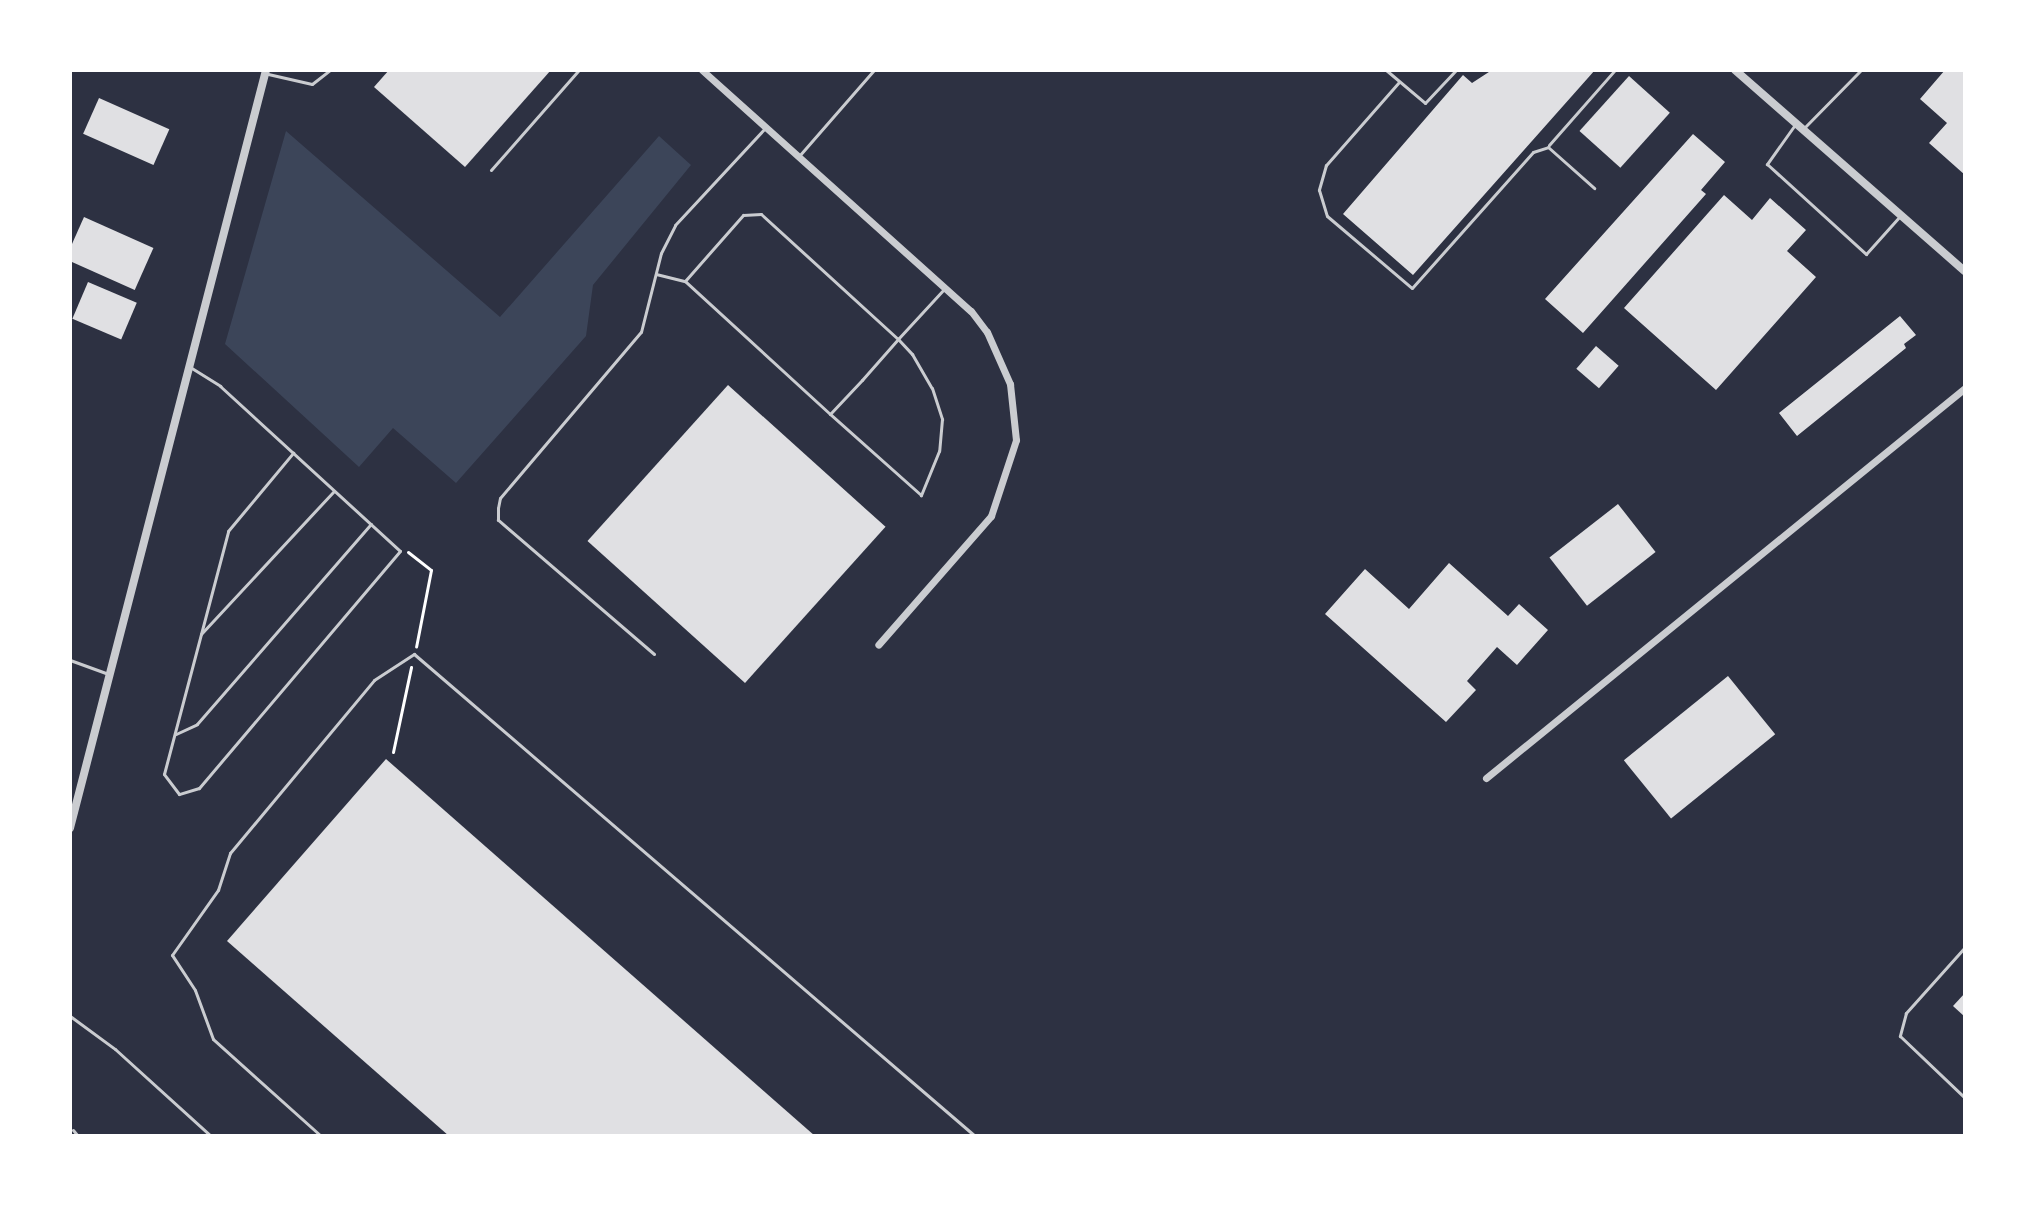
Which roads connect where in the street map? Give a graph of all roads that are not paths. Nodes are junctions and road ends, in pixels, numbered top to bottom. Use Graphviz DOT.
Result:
graph roads {
  1 [pos="330,70"];
  2 [pos="579,70"];
  3 [pos="702,70"];
  4 [pos="874,70"];
  5 [pos="1386,70"];
  6 [pos="1456,70"];
  7 [pos="1615,70"];
  8 [pos="1735,70"];
  9 [pos="1861,70"];
  10 [pos="266,72"];
  11 [pos="1399,82"];
  12 [pos="1799,126"];
  13 [pos="766,127"];
  14 [pos="1548,147"];
  15 [pos="799,156"];
  16 [pos="491,170"];
  17 [pos="1594,188"];
  18 [pos="1901,215"];
  19 [pos="1965,271"];
  20 [pos="656,274"];
  21 [pos="685,281"];
  22 [pos="945,287"];
  23 [pos="898,339"];
  24 [pos="190,367"];
  25 [pos="1965,388"];
  26 [pos="830,414"];
  27 [pos="293,453"];
  28 [pos="334,491"];
  29 [pos="371,524"];
  30 [pos="200,635"];
  31 [pos="878,645"];
  32 [pos="654,654"];
  33 [pos="70,660"];
  34 [pos="110,675"];
  35 [pos="174,735"];
  36 [pos="1486,778"];
  37 [pos="70,828"];
  38 [pos="1965,947"];
  39 [pos="70,1016"];
  40 [pos="1965,1098"];
  41 [pos="73,1130"];
  42 [pos="78,1136"];
  43 [pos="211,1136"];
  44 [pos="321,1136"];
  45 [pos="975,1136"];
  1 -- 10 [label="lane"];
  2 -- 16 [label="lane"];
  3 -- 13 [label="street"];
  4 -- 15 [label="lane"];
  5 -- 11 [label="lane"];
  6 -- 11 [label="lane"];
  7 -- 14 [label="lane"];
  8 -- 12 [label="street"];
  9 -- 12 [label="lane"];
  10 -- 24 [label="street"];
  11 -- 14 [label="lane"];
  12 -- 18 [label="street"];
  12 -- 18 [label="lane"];
  13 -- 15 [label="street"];
  13 -- 20 [label="lane"];
  14 -- 17 [label="lane"];
  15 -- 22 [label="street"];
  18 -- 19 [label="street"];
  20 -- 21 [label="lane"];
  20 -- 32 [label="lane"];
  21 -- 23 [label="lane"];
  21 -- 26 [label="lane"];
  22 -- 23 [label="lane"];
  22 -- 31 [label="street"];
  23 -- 26 [label="lane"];
  23 -- 26 [label="lane"];
  24 -- 27 [label="lane"];
  24 -- 34 [label="street"];
  25 -- 36 [label="street"];
  27 -- 28 [label="lane"];
  27 -- 30 [label="lane"];
  28 -- 29 [label="lane"];
  28 -- 30 [label="lane"];
  29 -- 35 [label="lane"];
  29 -- 35 [label="lane"];
  30 -- 35 [label="lane"];
  33 -- 34 [label="lane"];
  34 -- 37 [label="street"];
  38 -- 40 [label="lane"];
  39 -- 43 [label="lane"];
  41 -- 42 [label="lane"];
  44 -- 45 [label="lane"];
}
